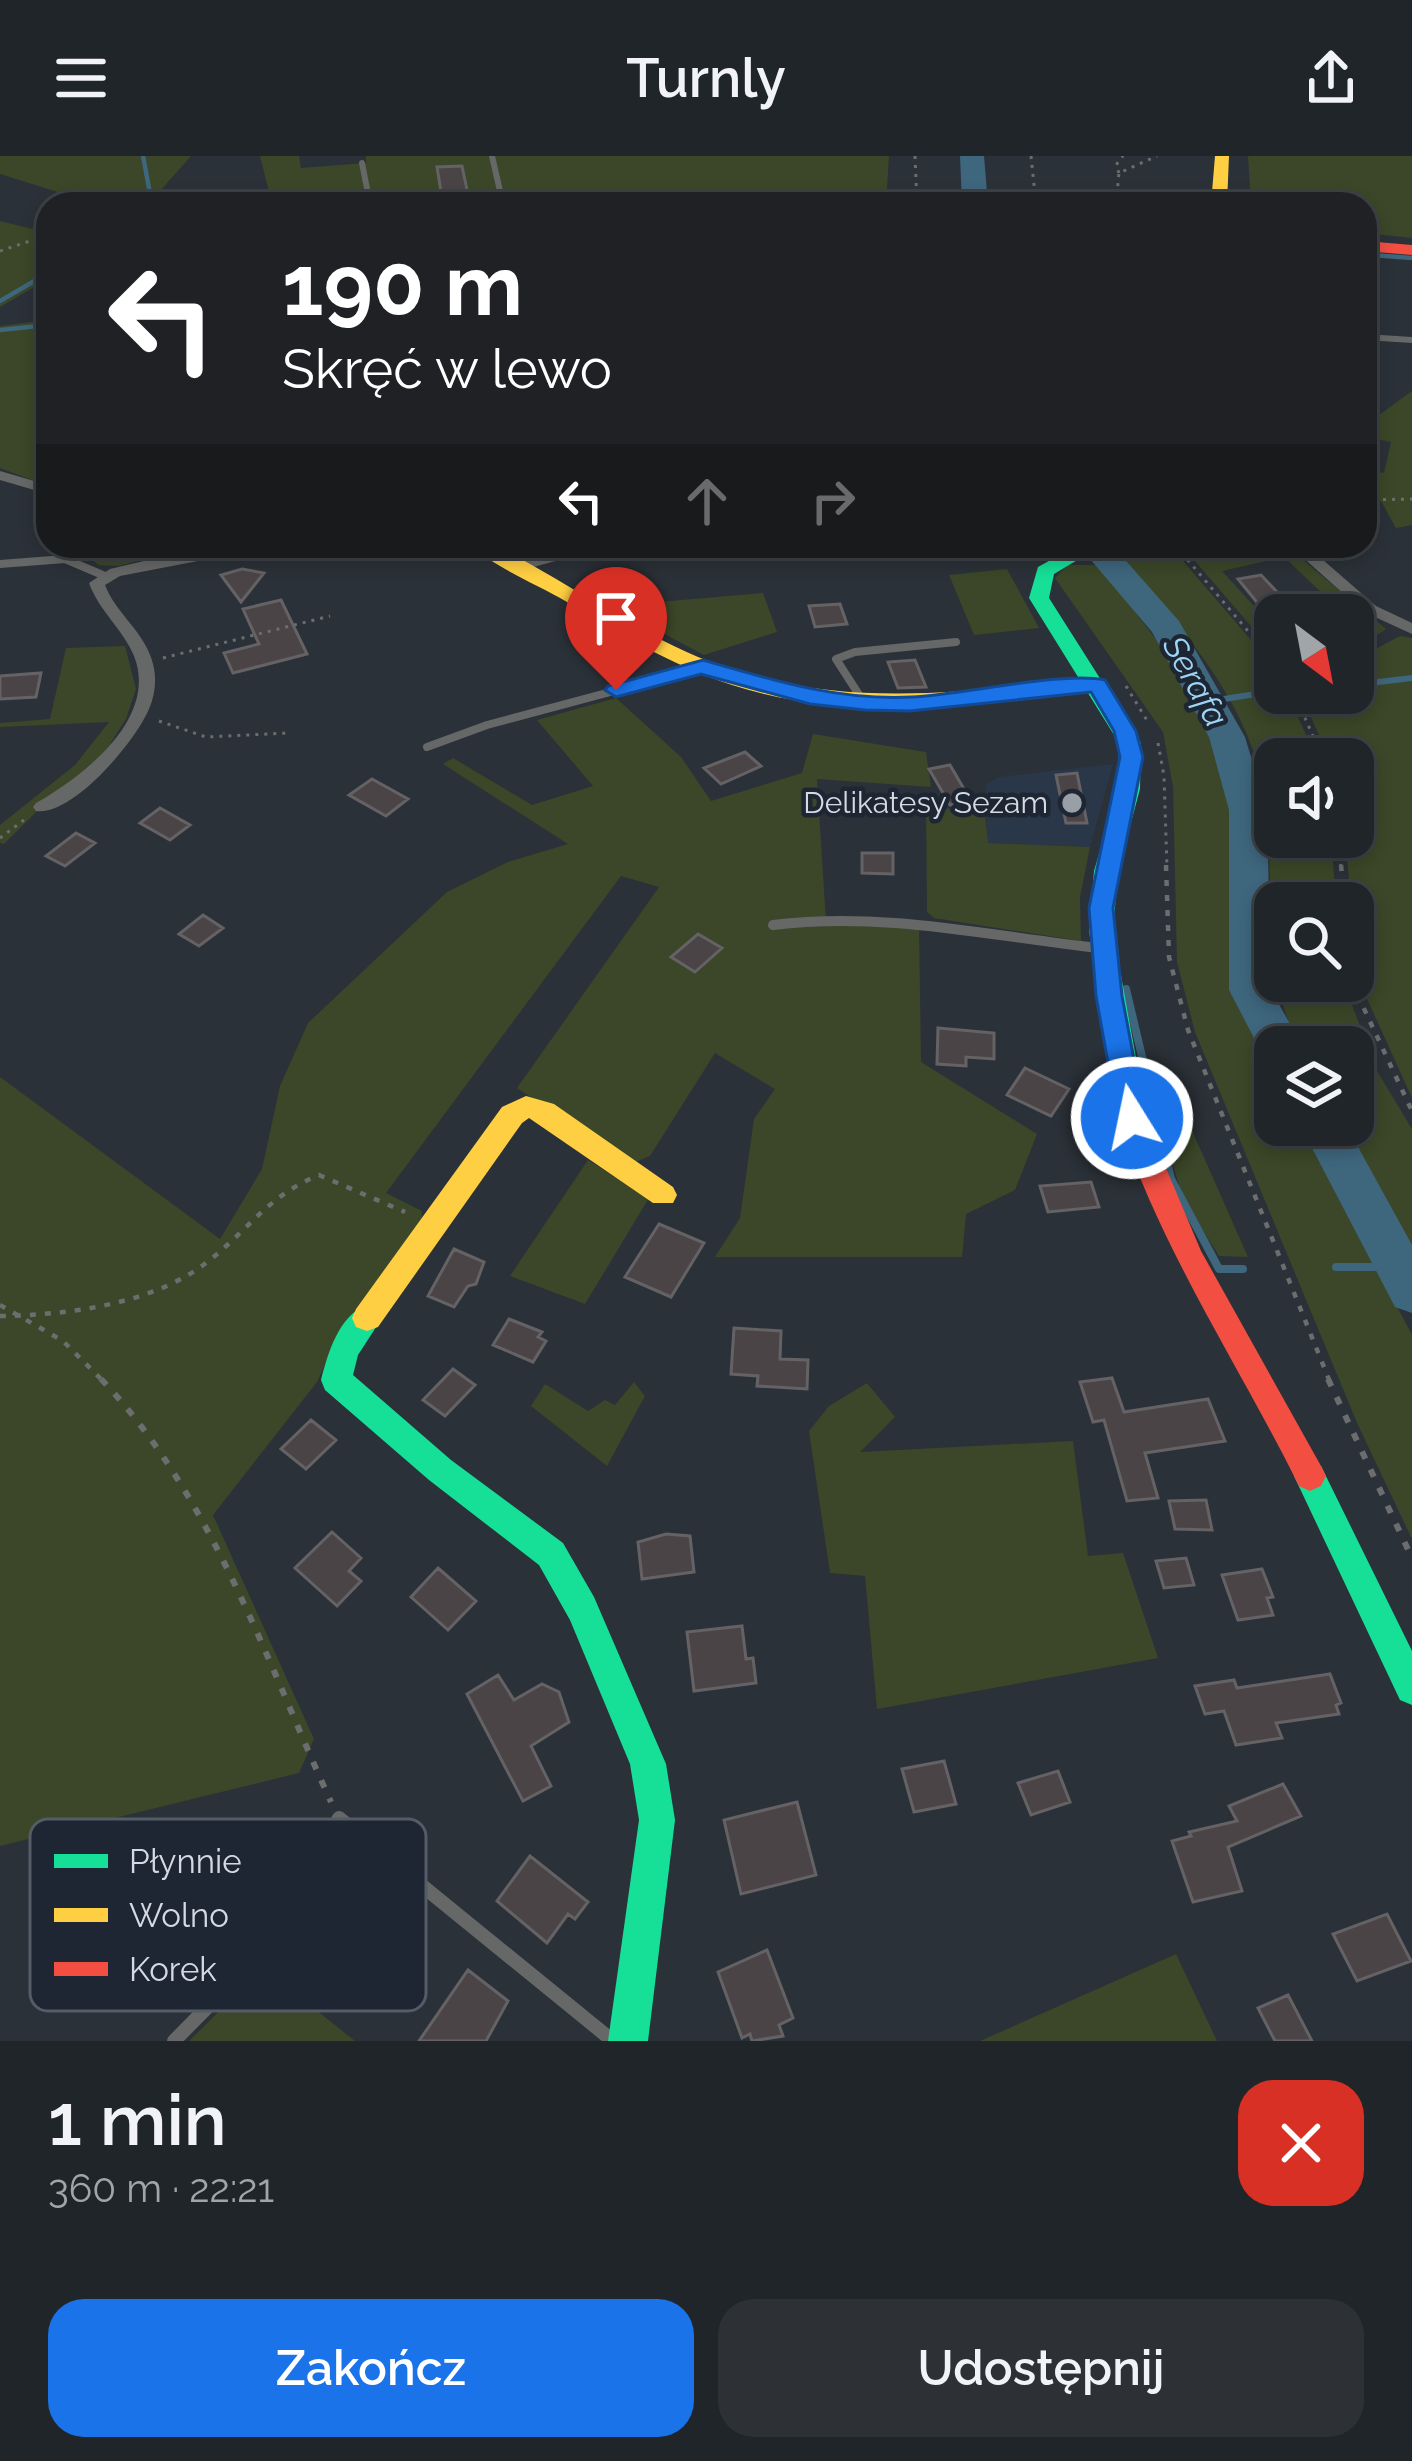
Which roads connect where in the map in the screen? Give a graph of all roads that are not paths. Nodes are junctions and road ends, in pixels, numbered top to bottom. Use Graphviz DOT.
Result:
graph roads {
  1 [pos="492,156"];
  2 [pos="362,163"];
  3 [pos="368,192"];
  4 [pos="500,192"];
  5 [pos="1377,247"];
  6 [pos="1412,250"];
  7 [pos="1377,338"];
  8 [pos="1412,340"];
  9 [pos="0,475"];
  10 [pos="36,486"];
  11 [pos="185,558"];
  12 [pos="508,558"];
  13 [pos="552,558"];
  14 [pos="1069,558"];
  15 [pos="1311,558"];
  16 [pos="0,564"];
  17 [pos="526,566"];
  18 [pos="105,576"];
  19 [pos="1412,629"];
  20 [pos="956,643"];
  21 [pos="703,667"];
  22 [pos="1109,683"];
  23 [pos="865,704"];
  24 [pos="427,747"];
  25 [pos="42,807"];
  26 [pos="773,925"];
  27 [pos="1103,948"];
  28 [pos="663,1195"];
  29 [pos="1412,1688"];
  30 [pos="426,1888"];
  31 [pos="204,2011"];
  32 [pos="174,2041"];
  33 [pos="613,2041"];
  34 [pos="628,2041"];
  1 -- 4 [label="lane"];
  2 -- 3 [label="lane"];
  5 -- 6 [label="street"];
  7 -- 8 [label="lane"];
  9 -- 10 [label="street"];
  11 -- 18 [label="street"];
  12 -- 17 [label="street"];
  13 -- 17 [label="lane"];
  14 -- 22 [label="street"];
  15 -- 19 [label="street"];
  16 -- 18 [label="lane"];
  17 -- 21 [label="street"];
  18 -- 25 [label="street"];
  20 -- 23 [label="lane"];
  21 -- 23 [label="street"];
  21 -- 24 [label="lane"];
  22 -- 23 [label="street"];
  22 -- 27 [label="street"];
  26 -- 27 [label="lane"];
  27 -- 29 [label="street"];
  28 -- 34 [label="street"];
  30 -- 33 [label="lane"];
  31 -- 32 [label="lane"];
}
